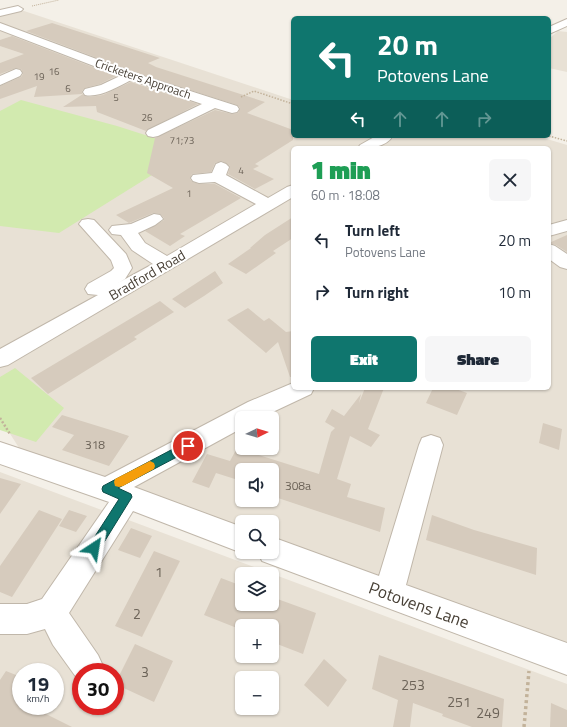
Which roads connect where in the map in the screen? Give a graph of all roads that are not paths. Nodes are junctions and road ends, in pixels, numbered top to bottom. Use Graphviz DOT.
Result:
graph roads {
  1 [pos="18,9"];
  2 [pos="0,13"];
  3 [pos="567,22"];
  4 [pos="0,26"];
  5 [pos="551,30"];
  6 [pos="72,54"];
  7 [pos="59,59"];
  8 [pos="16,73"];
  9 [pos="130,76"];
  10 [pos="1,80"];
  11 [pos="89,92"];
  12 [pos="153,134"];
  13 [pos="383,138"];
  14 [pos="369,146"];
  15 [pos="198,178"];
  16 [pos="284,198"];
  17 [pos="154,219"];
  18 [pos="88,224"];
  19 [pos="567,225"];
  20 [pos="551,230"];
  21 [pos="551,251"];
  22 [pos="567,263"];
  23 [pos="167,264"];
  24 [pos="19,349"];
  25 [pos="0,359"];
  26 [pos="299,390"];
  27 [pos="432,445"];
  28 [pos="0,452"];
  29 [pos="117,493"];
  30 [pos="235,537"];
  31 [pos="279,554"];
  32 [pos="389,594"];
  33 [pos="52,612"];
  34 [pos="0,620"];
  35 [pos="567,659"];
  36 [pos="85,663"];
  1 -- 2 [label="street"];
  3 -- 5 [label="street"];
  4 -- 6 [label="street, Cricketers Approach"];
  6 -- 7 [label="street"];
  6 -- 9 [label="street, Cricketers Approach"];
  8 -- 10 [label="street"];
  9 -- 11 [label="street"];
  9 -- 12 [label="street, Cricketers Approach"];
  13 -- 14 [label="street"];
  15 -- 16 [label="street"];
  16 -- 23 [label="street, Bradford Road"];
  17 -- 23 [label="street"];
  18 -- 24 [label="street"];
  19 -- 20 [label="street"];
  21 -- 22 [label="street"];
  23 -- 24 [label="street, Bradford Road"];
  24 -- 25 [label="street, Bradford Road"];
  26 -- 29 [label="street"];
  27 -- 32 [label="street"];
  28 -- 29 [label="street"];
  29 -- 30 [label="street"];
  29 -- 33 [label="street"];
  31 -- 32 [label="street, Potovens Lane"];
  32 -- 35 [label="street, Potovens Lane"];
  33 -- 34 [label="street"];
  33 -- 36 [label="street"];
}
